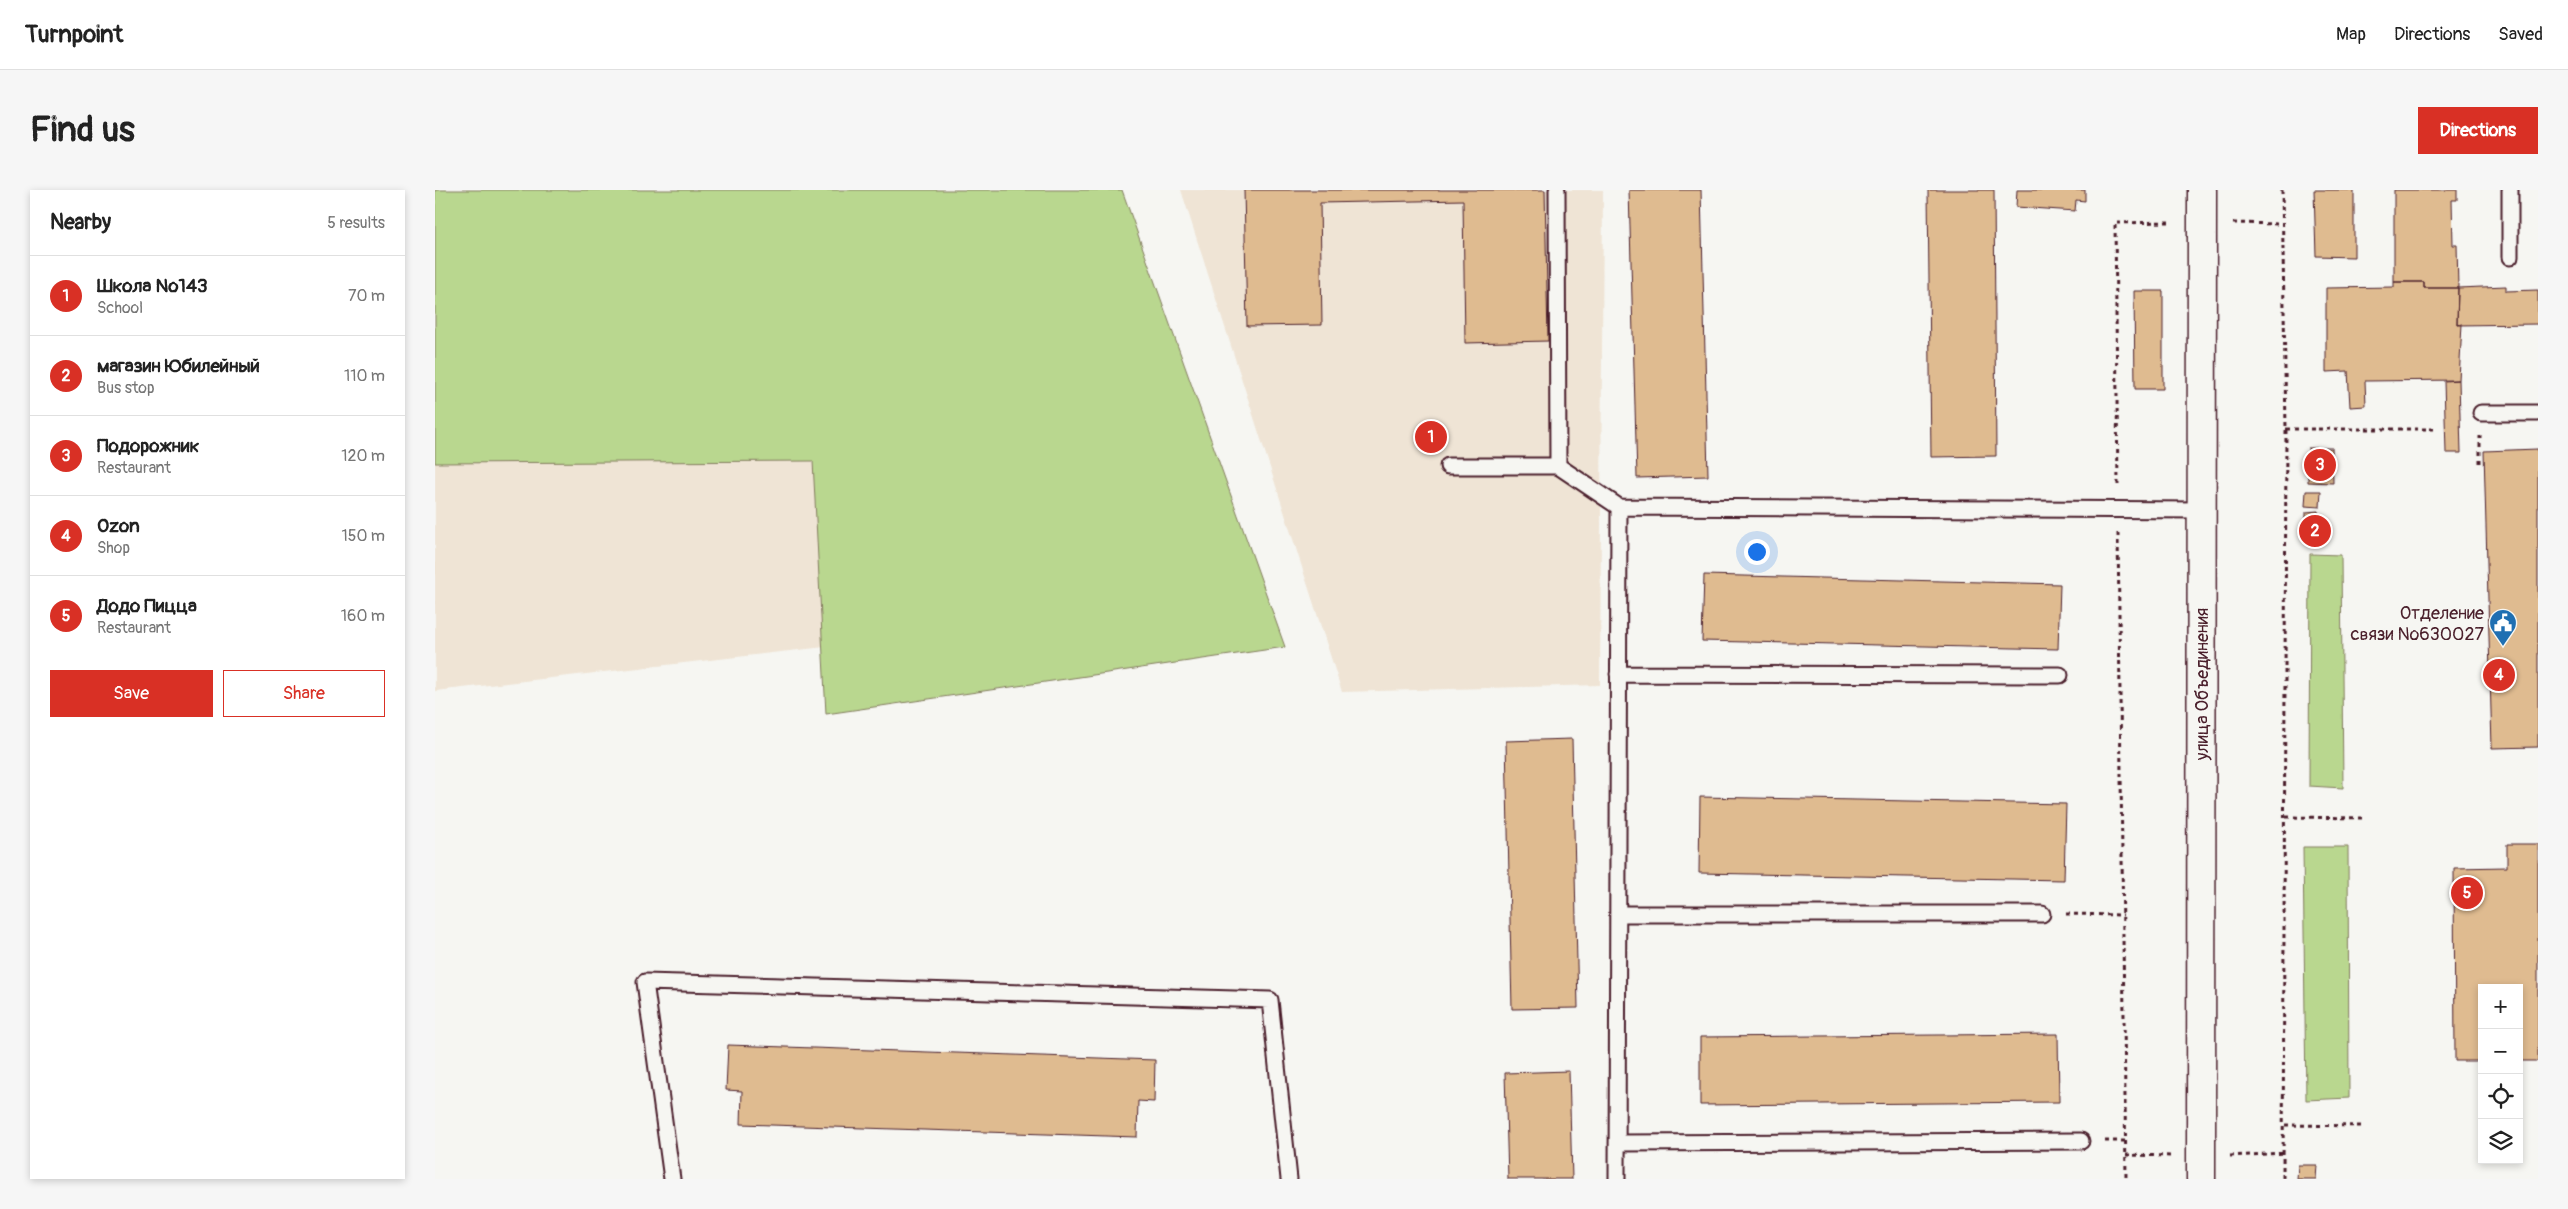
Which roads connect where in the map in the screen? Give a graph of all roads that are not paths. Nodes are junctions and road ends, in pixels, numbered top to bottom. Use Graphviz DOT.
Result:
graph roads {
  1 [pos="1557,190"];
  2 [pos="2202,190"];
  3 [pos="2510,190"];
  4 [pos="2510,257"];
  5 [pos="2481,413"];
  6 [pos="2538,413"];
  7 [pos="1448,466"];
  8 [pos="1558,466"];
  9 [pos="1619,506"];
  10 [pos="2202,510"];
  11 [pos="1618,674"];
  12 [pos="2061,675"];
  13 [pos="1618,914"];
  14 [pos="2042,914"];
  15 [pos="2081,1141"];
  16 [pos="1617,1143"];
  17 [pos="671,1179"];
  18 [pos="1289,1179"];
  19 [pos="1617,1179"];
  20 [pos="2201,1179"];
  1 -- 8 [label="lane"];
  2 -- 10 [label="street, улица Объединения"];
  3 -- 4 [label="lane"];
  5 -- 6 [label="lane"];
  7 -- 8 [label="lane"];
  8 -- 9 [label="lane"];
  9 -- 10 [label="lane"];
  9 -- 11 [label="lane"];
  10 -- 20 [label="street, улица Объединения"];
  11 -- 12 [label="lane"];
  11 -- 13 [label="lane"];
  13 -- 14 [label="lane"];
  13 -- 16 [label="lane"];
  15 -- 16 [label="lane"];
  16 -- 19 [label="lane"];
  17 -- 18 [label="lane"];
}
